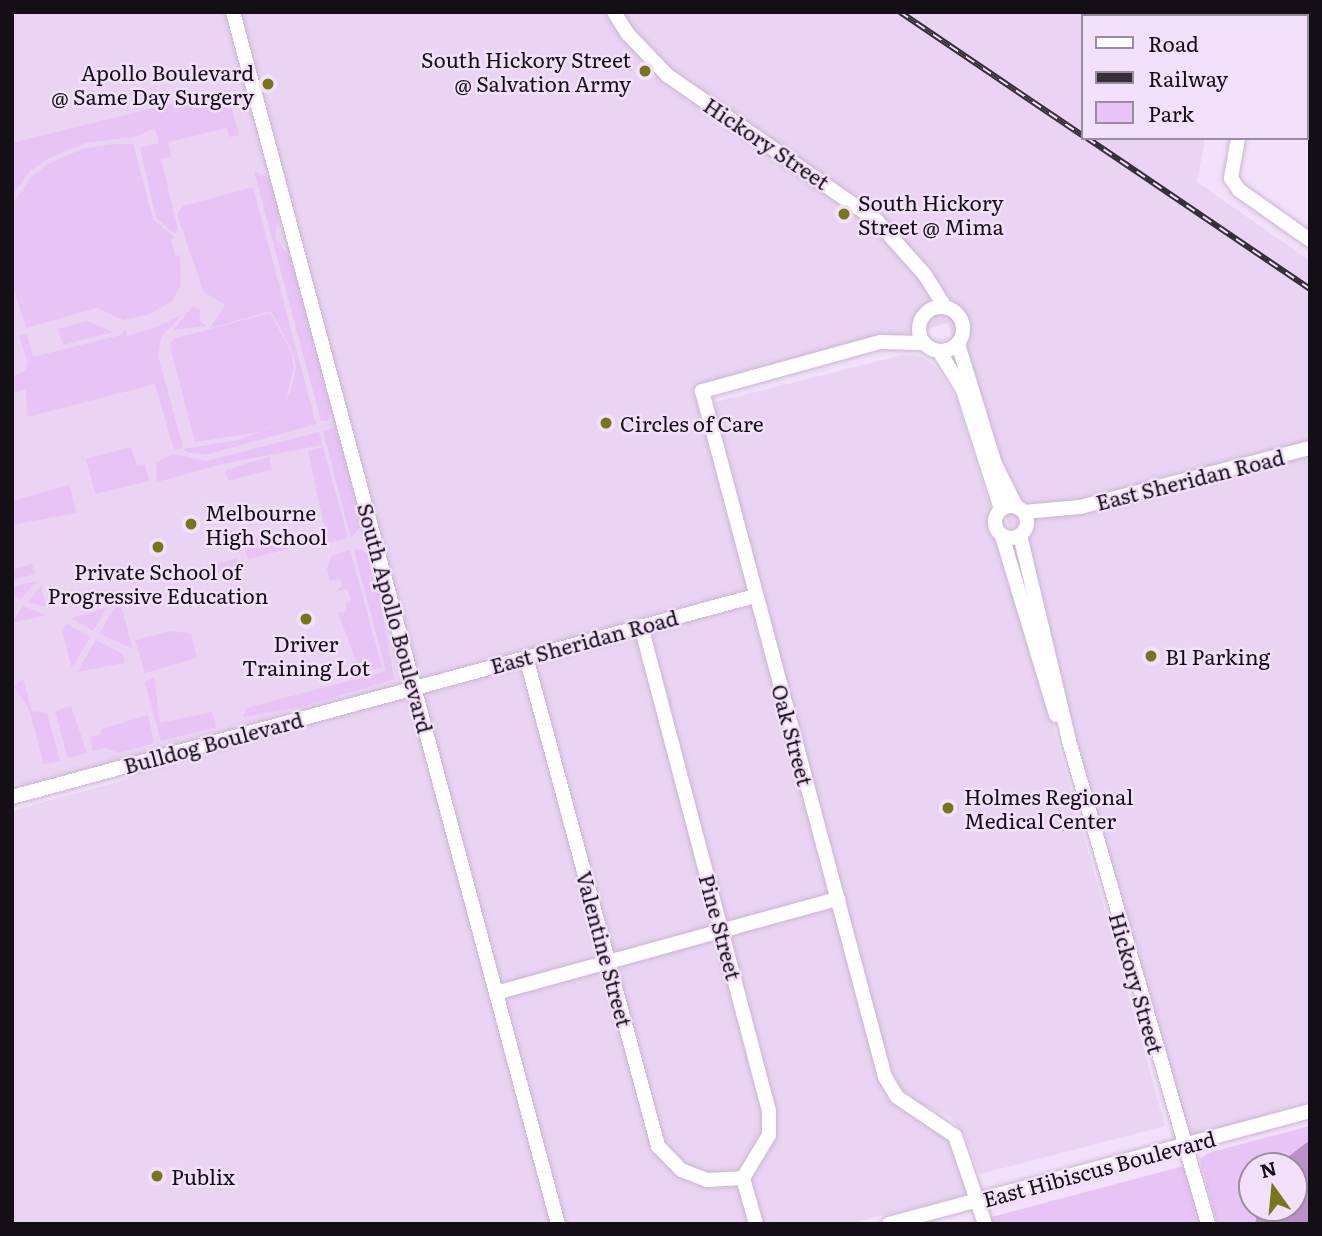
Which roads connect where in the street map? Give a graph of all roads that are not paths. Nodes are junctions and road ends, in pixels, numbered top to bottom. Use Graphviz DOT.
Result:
graph roads {
  1 [pos="233,12"];
  2 [pos="614,12"];
  3 [pos="1238,140"];
  4 [pos="1310,240"];
  5 [pos="920,272"];
  6 [pos="945,307"];
  7 [pos="922,318"];
  8 [pos="880,342"];
  9 [pos="924,344"];
  10 [pos="958,344"];
  11 [pos="939,351"];
  12 [pos="1310,448"];
  13 [pos="1001,509"];
  14 [pos="1020,509"];
  15 [pos="1070,509"];
  16 [pos="1023,533"];
  17 [pos="1002,536"];
  18 [pos="755,596"];
  19 [pos="641,626"];
  20 [pos="1039,640"];
  21 [pos="526,657"];
  22 [pos="414,687"];
  23 [pos="12,797"];
  24 [pos="838,899"];
  25 [pos="722,930"];
  26 [pos="608,961"];
  27 [pos="496,993"];
  28 [pos="1310,1111"];
  29 [pos="1183,1145"];
  30 [pos="743,1178"];
  31 [pos="978,1200"];
  32 [pos="558,1224"];
  33 [pos="756,1224"];
  34 [pos="889,1224"];
  35 [pos="985,1224"];
  36 [pos="1208,1224"];
  1 -- 22 [label="street, South Apollo Boulevard"];
  2 -- 5 [label="street, Hickory Street"];
  3 -- 4 [label="street"];
  5 -- 6 [label="street, Hickory Street"];
  5 -- 7 [label="street"];
  6 -- 7 [label="street"];
  6 -- 10 [label="street"];
  7 -- 8 [label="street, Oak Street"];
  7 -- 9 [label="street"];
  8 -- 9 [label="street, Oak Street"];
  8 -- 18 [label="street, Oak Street"];
  9 -- 11 [label="street"];
  10 -- 11 [label="street"];
  10 -- 14 [label="street"];
  11 -- 13 [label="street"];
  12 -- 15 [label="street, East Sheridan Road"];
  13 -- 14 [label="street, East Sheridan Road"];
  13 -- 17 [label="street, Hickory Street"];
  14 -- 15 [label="street, East Sheridan Road"];
  14 -- 16 [label="street, Hickory Street"];
  15 -- 16 [label="street, East Sheridan Road"];
  16 -- 17 [label="street"];
  16 -- 20 [label="street, Hickory Street"];
  17 -- 20 [label="street, Hickory Street"];
  18 -- 19 [label="street, East Sheridan Road"];
  18 -- 24 [label="street, Oak Street"];
  19 -- 21 [label="street, East Sheridan Road"];
  19 -- 25 [label="street, Pine Street"];
  20 -- 29 [label="street, Hickory Street"];
  21 -- 22 [label="street, East Sheridan Road"];
  21 -- 26 [label="street, Valentine Street"];
  22 -- 23 [label="street, Bulldog Boulevard"];
  22 -- 27 [label="street, South Apollo Boulevard"];
  24 -- 25 [label="street"];
  24 -- 31 [label="street, Oak Street"];
  25 -- 26 [label="street"];
  25 -- 30 [label="street, Pine Street"];
  26 -- 27 [label="street"];
  26 -- 30 [label="street, Valentine Street"];
  27 -- 32 [label="street, South Apollo Boulevard"];
  28 -- 29 [label="street, East Hibiscus Boulevard"];
  29 -- 31 [label="street, East Hibiscus Boulevard"];
  29 -- 36 [label="street, Hickory Street"];
  30 -- 33 [label="street"];
  31 -- 34 [label="street, East Hibiscus Boulevard"];
  31 -- 35 [label="street, Oak Street"];
}
